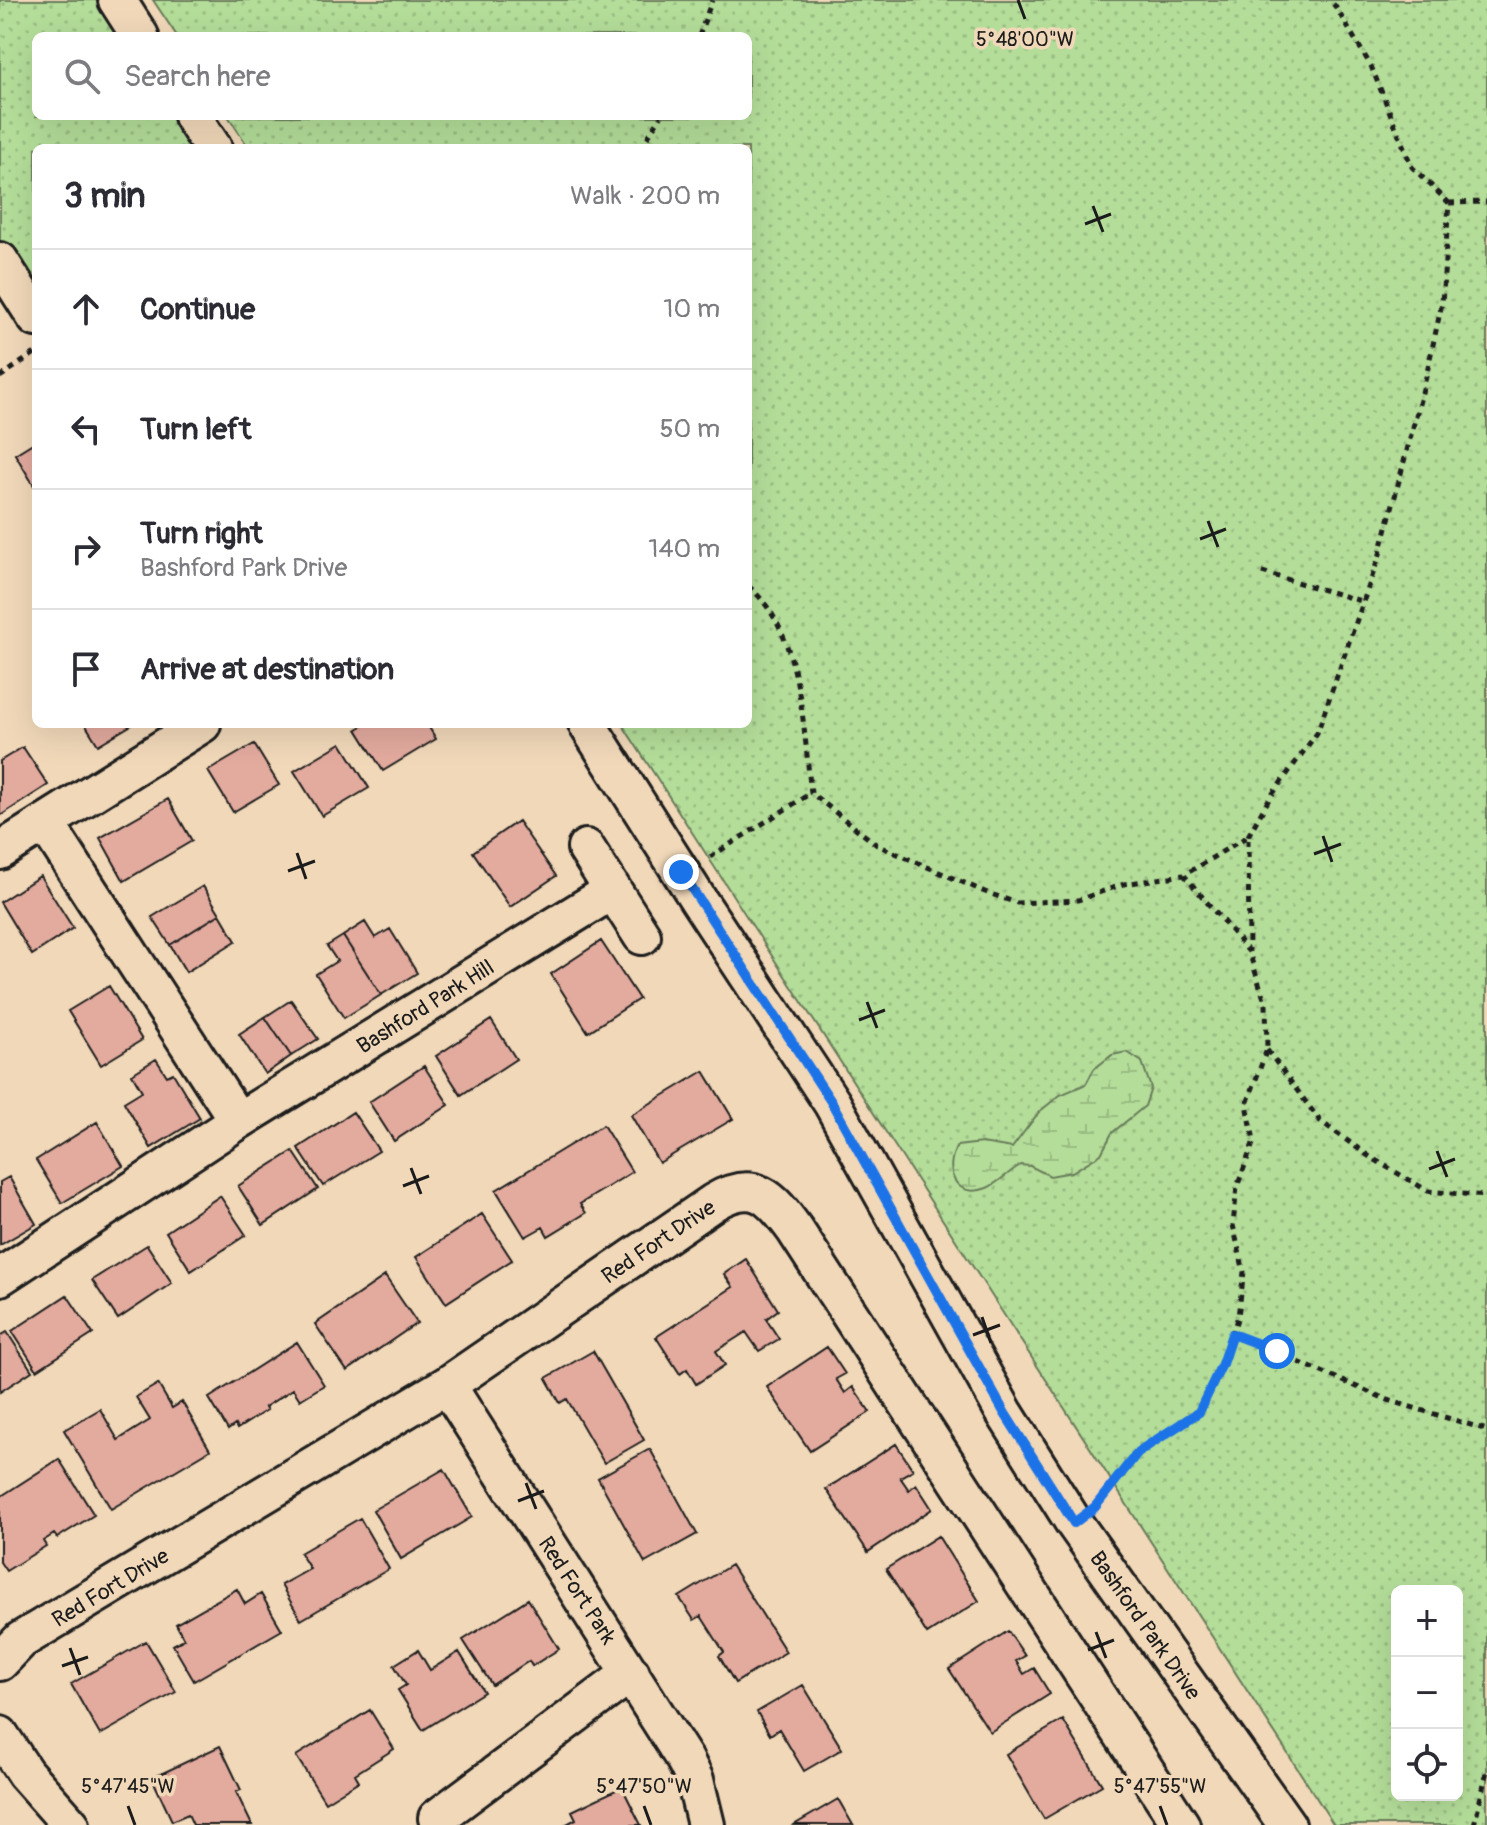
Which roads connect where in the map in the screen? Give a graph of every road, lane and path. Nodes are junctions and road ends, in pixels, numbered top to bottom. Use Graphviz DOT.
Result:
graph roads {
  1 [pos="117,0"];
  2 [pos="712,0"];
  3 [pos="1329,0"];
  4 [pos="137,32"];
  5 [pos="700,32"];
  6 [pos="195,120"];
  7 [pos="658,120"];
  8 [pos="210,144"];
  9 [pos="644,144"];
  10 [pos="1487,202"];
  11 [pos="1449,203"];
  12 [pos="0,261"];
  13 [pos="32,312"];
  14 [pos="32,355"];
  15 [pos="0,377"];
  16 [pos="1262,572"];
  17 [pos="752,589"];
  18 [pos="1361,601"];
  19 [pos="196,728"];
  20 [pos="590,728"];
  21 [pos="811,793"];
  22 [pos="46,824"];
  23 [pos="1248,836"];
  24 [pos="586,848"];
  25 [pos="0,851"];
  26 [pos="681,872"];
  27 [pos="1184,875"];
  28 [pos="612,891"];
  29 [pos="642,936"];
  30 [pos="1249,952"];
  31 [pos="1267,1049"];
  32 [pos="238,1121"];
  33 [pos="1487,1196"];
  34 [pos="0,1277"];
  35 [pos="1232,1334"];
  36 [pos="447,1385"];
  37 [pos="1487,1430"];
  38 [pos="1074,1523"];
  39 [pos="0,1662"];
  40 [pos="631,1673"];
  41 [pos="0,1735"];
  42 [pos="1487,1771"];
  43 [pos="437,1818"];
  44 [pos="71,1825"];
  45 [pos="706,1825"];
  46 [pos="1181,1825"];
  47 [pos="1287,1825"];
  48 [pos="1474,1825"];
  1 -- 4 [label="street"];
  2 -- 5 [label="path"];
  3 -- 11 [label="path"];
  6 -- 8 [label="street"];
  7 -- 9 [label="path"];
  10 -- 11 [label="path"];
  11 -- 18 [label="path"];
  12 -- 13 [label="street"];
  14 -- 15 [label="path"];
  16 -- 18 [label="path"];
  17 -- 21 [label="path"];
  18 -- 23 [label="path"];
  19 -- 22 [label="street"];
  20 -- 26 [label="street, Bashford Park Drive"];
  21 -- 26 [label="path"];
  21 -- 27 [label="path"];
  22 -- 25 [label="street"];
  22 -- 32 [label="street"];
  23 -- 27 [label="path"];
  23 -- 30 [label="path"];
  24 -- 28 [label="street"];
  26 -- 38 [label="street, Bashford Park Drive"];
  27 -- 30 [label="path"];
  28 -- 29 [label="street"];
  28 -- 32 [label="street, Bashford Park Hill"];
  30 -- 31 [label="path"];
  31 -- 33 [label="path"];
  31 -- 35 [label="path"];
  32 -- 34 [label="street, Bashford Park Hill"];
  35 -- 37 [label="path"];
  35 -- 38 [label="path"];
  36 -- 39 [label="street, Red Fort Drive"];
  36 -- 40 [label="street, Red Fort Park"];
  36 -- 46 [label="street, Red Fort Drive"];
  38 -- 47 [label="street, Bashford Park Drive"];
  40 -- 43 [label="street"];
  40 -- 45 [label="street, Red Fort Park"];
  41 -- 44 [label="street"];
  42 -- 48 [label="path"];
}
